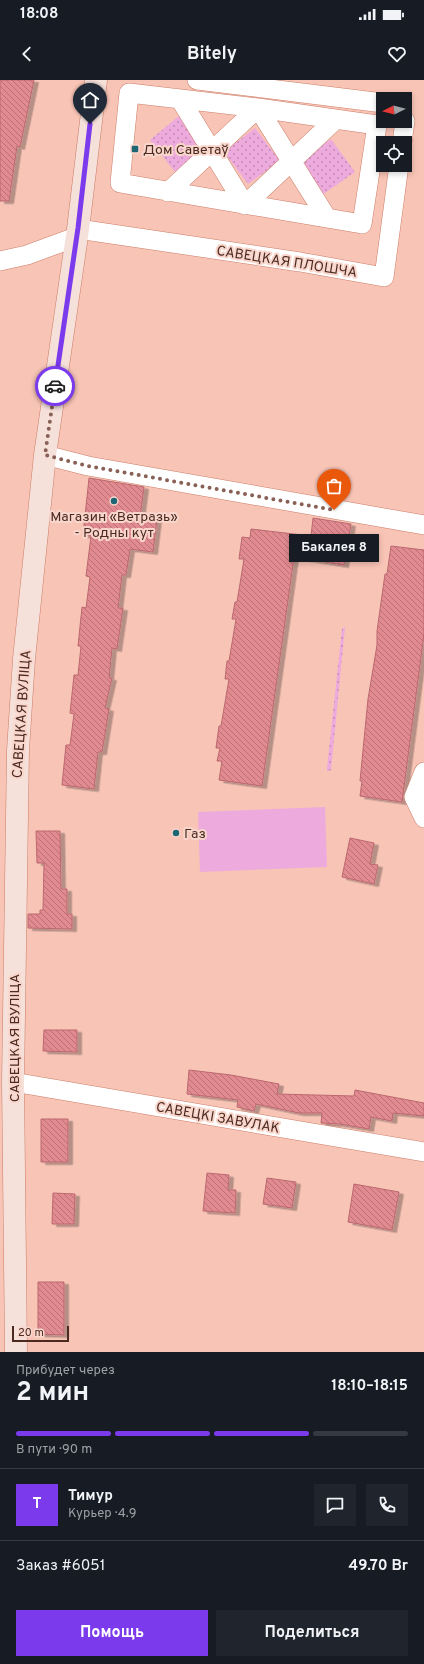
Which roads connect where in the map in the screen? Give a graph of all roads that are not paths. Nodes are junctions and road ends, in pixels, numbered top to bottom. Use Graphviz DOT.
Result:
graph roads {
  1 [pos="96,80"];
  2 [pos="197,80"];
  3 [pos="180,99"];
  4 [pos="376,102"];
  5 [pos="258,108"];
  6 [pos="336,119"];
  7 [pos="212,151"];
  8 [pos="291,161"];
  9 [pos="398,172"];
  10 [pos="168,192"];
  11 [pos="245,205"];
  12 [pos="327,218"];
  13 [pos="77,233"];
  14 [pos="0,260"];
  15 [pos="45,455"];
  16 [pos="424,525"];
  17 [pos="424,772"];
  18 [pos="424,818"];
  19 [pos="13,1082"];
  20 [pos="424,1152"];
  21 [pos="16,1352"];
  1 -- 13 [label="street, САВЕЦКАЯ ВУЛІЦА"];
  2 -- 4 [label="street"];
  3 -- 5 [label="street"];
  3 -- 7 [label="street"];
  3 -- 10 [label="street"];
  5 -- 6 [label="street"];
  5 -- 7 [label="street"];
  5 -- 8 [label="street"];
  6 -- 8 [label="street"];
  6 -- 12 [label="street"];
  7 -- 10 [label="street"];
  7 -- 11 [label="street"];
  8 -- 11 [label="street"];
  8 -- 12 [label="street"];
  9 -- 13 [label="street, САВЕЦКАЯ ПЛОШЧА"];
  10 -- 11 [label="street"];
  11 -- 12 [label="street"];
  13 -- 14 [label="street"];
  13 -- 15 [label="street, САВЕЦКАЯ ВУЛІЦА"];
  15 -- 16 [label="street"];
  15 -- 19 [label="street, САВЕЦКАЯ ВУЛІЦА"];
  17 -- 18 [label="street"];
  19 -- 20 [label="street, САВЕЦКІ ЗАВУЛАК"];
  19 -- 21 [label="street, САВЕЦКАЯ ВУЛІЦА"];
}
